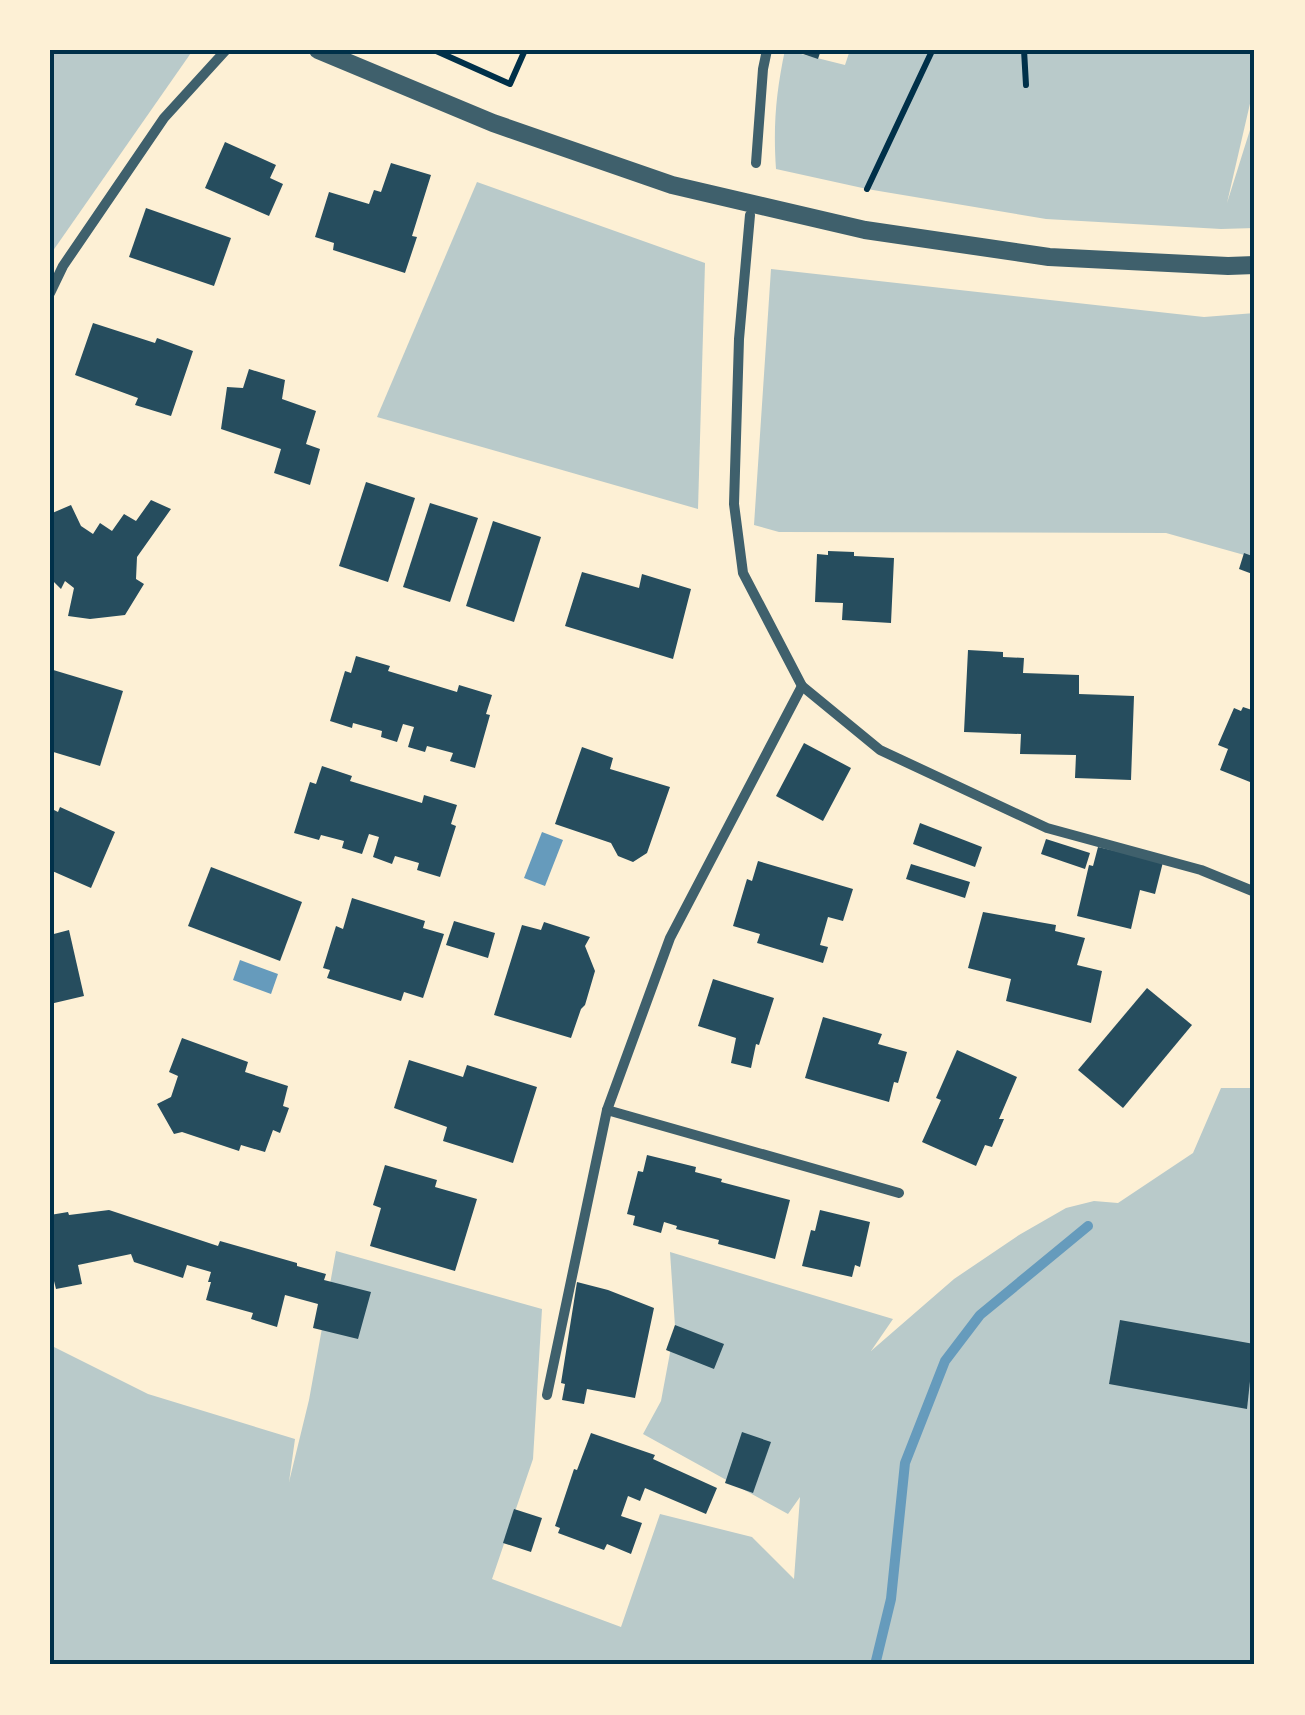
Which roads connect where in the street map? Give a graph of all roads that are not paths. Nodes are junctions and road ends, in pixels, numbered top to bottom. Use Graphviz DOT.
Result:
graph roads {
  1 [pos="226,50"];
  2 [pos="318,50"];
  3 [pos="767,50"];
  4 [pos="756,163"];
  5 [pos="750,215"];
  6 [pos="1255,266"];
  7 [pos="50,292"];
  8 [pos="802,686"];
  9 [pos="1255,892"];
  10 [pos="607,1110"];
  11 [pos="900,1193"];
  12 [pos="547,1394"];
  1 -- 7 [label="street"];
  2 -- 6 [label="street"];
  3 -- 4 [label="street"];
  5 -- 8 [label="street"];
  8 -- 9 [label="street"];
  8 -- 10 [label="street"];
  10 -- 11 [label="street"];
  10 -- 12 [label="street"];
}
